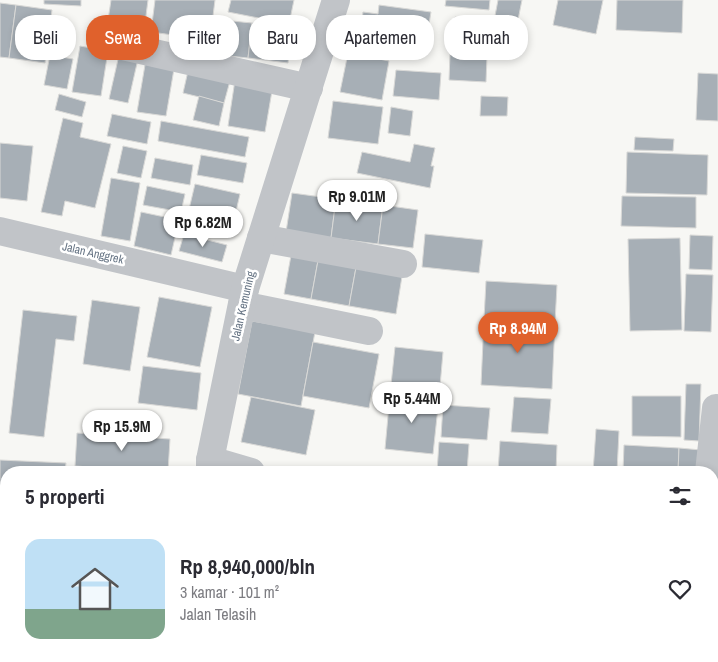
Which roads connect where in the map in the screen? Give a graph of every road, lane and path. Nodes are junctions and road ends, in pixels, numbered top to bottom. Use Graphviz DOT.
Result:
graph roads {
  1 [pos="336,0"];
  2 [pos="159,54"];
  3 [pos="310,88"];
  4 [pos="0,231"];
  5 [pos="261,238"];
  6 [pos="404,264"];
  7 [pos="243,297"];
  8 [pos="369,330"];
  9 [pos="716,408"];
  10 [pos="210,466"];
  11 [pos="710,466"];
  1 -- 3 [label="street, Jalan Kemuning"];
  2 -- 3 [label="street"];
  3 -- 5 [label="street, Jalan Kemuning"];
  4 -- 7 [label="street, Jalan Anggrek"];
  5 -- 6 [label="street"];
  5 -- 7 [label="street, Jalan Kemuning"];
  7 -- 8 [label="street, Jalan Anggrek"];
  7 -- 10 [label="street, Jalan Kemuning"];
  9 -- 11 [label="street"];
}
